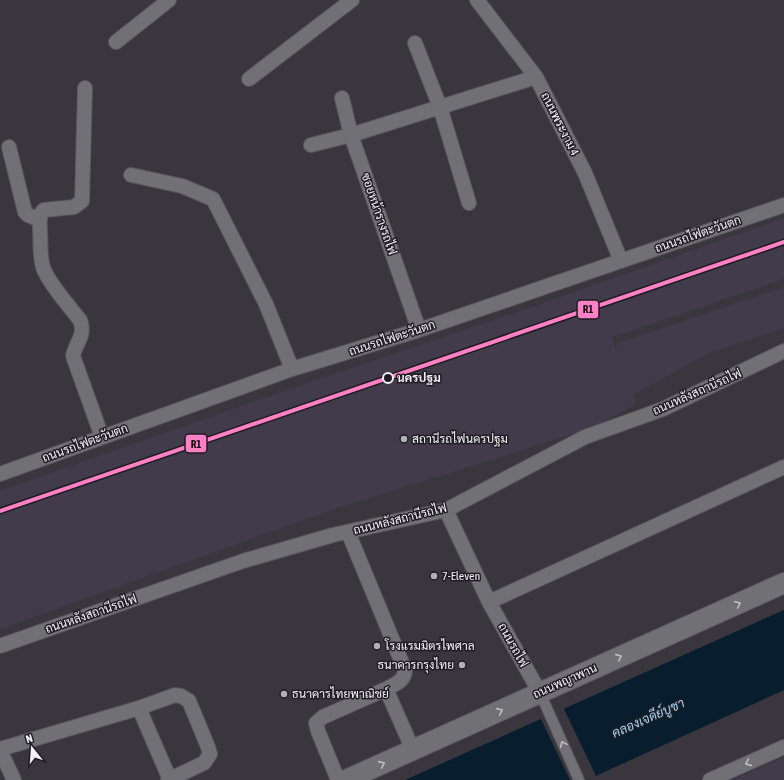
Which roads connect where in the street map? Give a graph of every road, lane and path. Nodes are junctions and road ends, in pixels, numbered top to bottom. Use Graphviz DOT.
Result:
graph roads {
  1 [pos="169,0"];
  2 [pos="352,0"];
  3 [pos="477,0"];
  4 [pos="116,42"];
  5 [pos="415,43"];
  6 [pos="536,77"];
  7 [pos="249,79"];
  8 [pos="85,88"];
  9 [pos="342,98"];
  10 [pos="440,107"];
  11 [pos="351,135"];
  12 [pos="311,145"];
  13 [pos="9,147"];
  14 [pos="131,175"];
  15 [pos="468,203"];
  16 [pos="784,205"];
  17 [pos="40,220"];
  18 [pos="621,261"];
  19 [pos="419,330"];
  20 [pos="784,352"];
  21 [pos="292,369"];
  22 [pos="102,437"];
  23 [pos="784,467"];
  24 [pos="0,474"];
  25 [pos="446,510"];
  26 [pos="348,532"];
  27 [pos="784,583"];
  28 [pos="489,602"];
  29 [pos="0,646"];
  30 [pos="386,689"];
  31 [pos="543,700"];
  32 [pos="139,708"];
  33 [pos="784,747"];
  34 [pos="0,749"];
  35 [pos="413,750"];
  36 [pos="14,780"];
  37 [pos="169,780"];
  38 [pos="338,780"];
  39 [pos="346,780"];
  40 [pos="579,780"];
  41 [pos="710,780"];
  1 -- 4 [label="street"];
  2 -- 7 [label="street"];
  3 -- 6 [label="street, ถนนพระงาม 4"];
  5 -- 10 [label="street"];
  6 -- 10 [label="street"];
  6 -- 18 [label="street, ถนนพระงาม 4"];
  8 -- 17 [label="street"];
  9 -- 11 [label="street, ซอยหน้ารางรถไฟ"];
  10 -- 11 [label="street"];
  10 -- 15 [label="street"];
  11 -- 12 [label="street"];
  11 -- 19 [label="street, ซอยหน้ารางรถไฟ"];
  13 -- 17 [label="street"];
  14 -- 21 [label="street"];
  16 -- 18 [label="street, ถนนรถไฟตะวันตก"];
  17 -- 22 [label="street"];
  18 -- 19 [label="street, ถนนรถไฟตะวันตก"];
  19 -- 21 [label="street, ถนนรถไฟตะวันตก"];
  20 -- 25 [label="street, ถนนหลังสถานีรถไฟ"];
  21 -- 22 [label="street, ถนนรถไฟตะวันตก"];
  22 -- 24 [label="street, ถนนรถไฟตะวันตก"];
  23 -- 28 [label="street"];
  25 -- 26 [label="street, ถนนหลังสถานีรถไฟ"];
  25 -- 28 [label="street, ถนนรถไฟ"];
  26 -- 29 [label="street, ถนนหลังสถานีรถไฟ"];
  26 -- 30 [label="street"];
  31 -- 27 [label="main road, ถนนพญาพาน, one-way"];
  28 -- 31 [label="street, ถนนรถไฟ"];
  30 -- 35 [label="street"];
  30 -- 38 [label="street"];
  35 -- 31 [label="main road, ถนนพญาพาน, one-way"];
  40 -- 31 [label="street, ถนนรถไฟ, one-way"];
  32 -- 34 [label="street"];
  32 -- 37 [label="street"];
  32 -- 37 [label="street"];
  33 -- 41 [label="street, one-way"];
  34 -- 36 [label="street"];
  39 -- 35 [label="main road, ถนนพญาพาน, one-way"];
}
